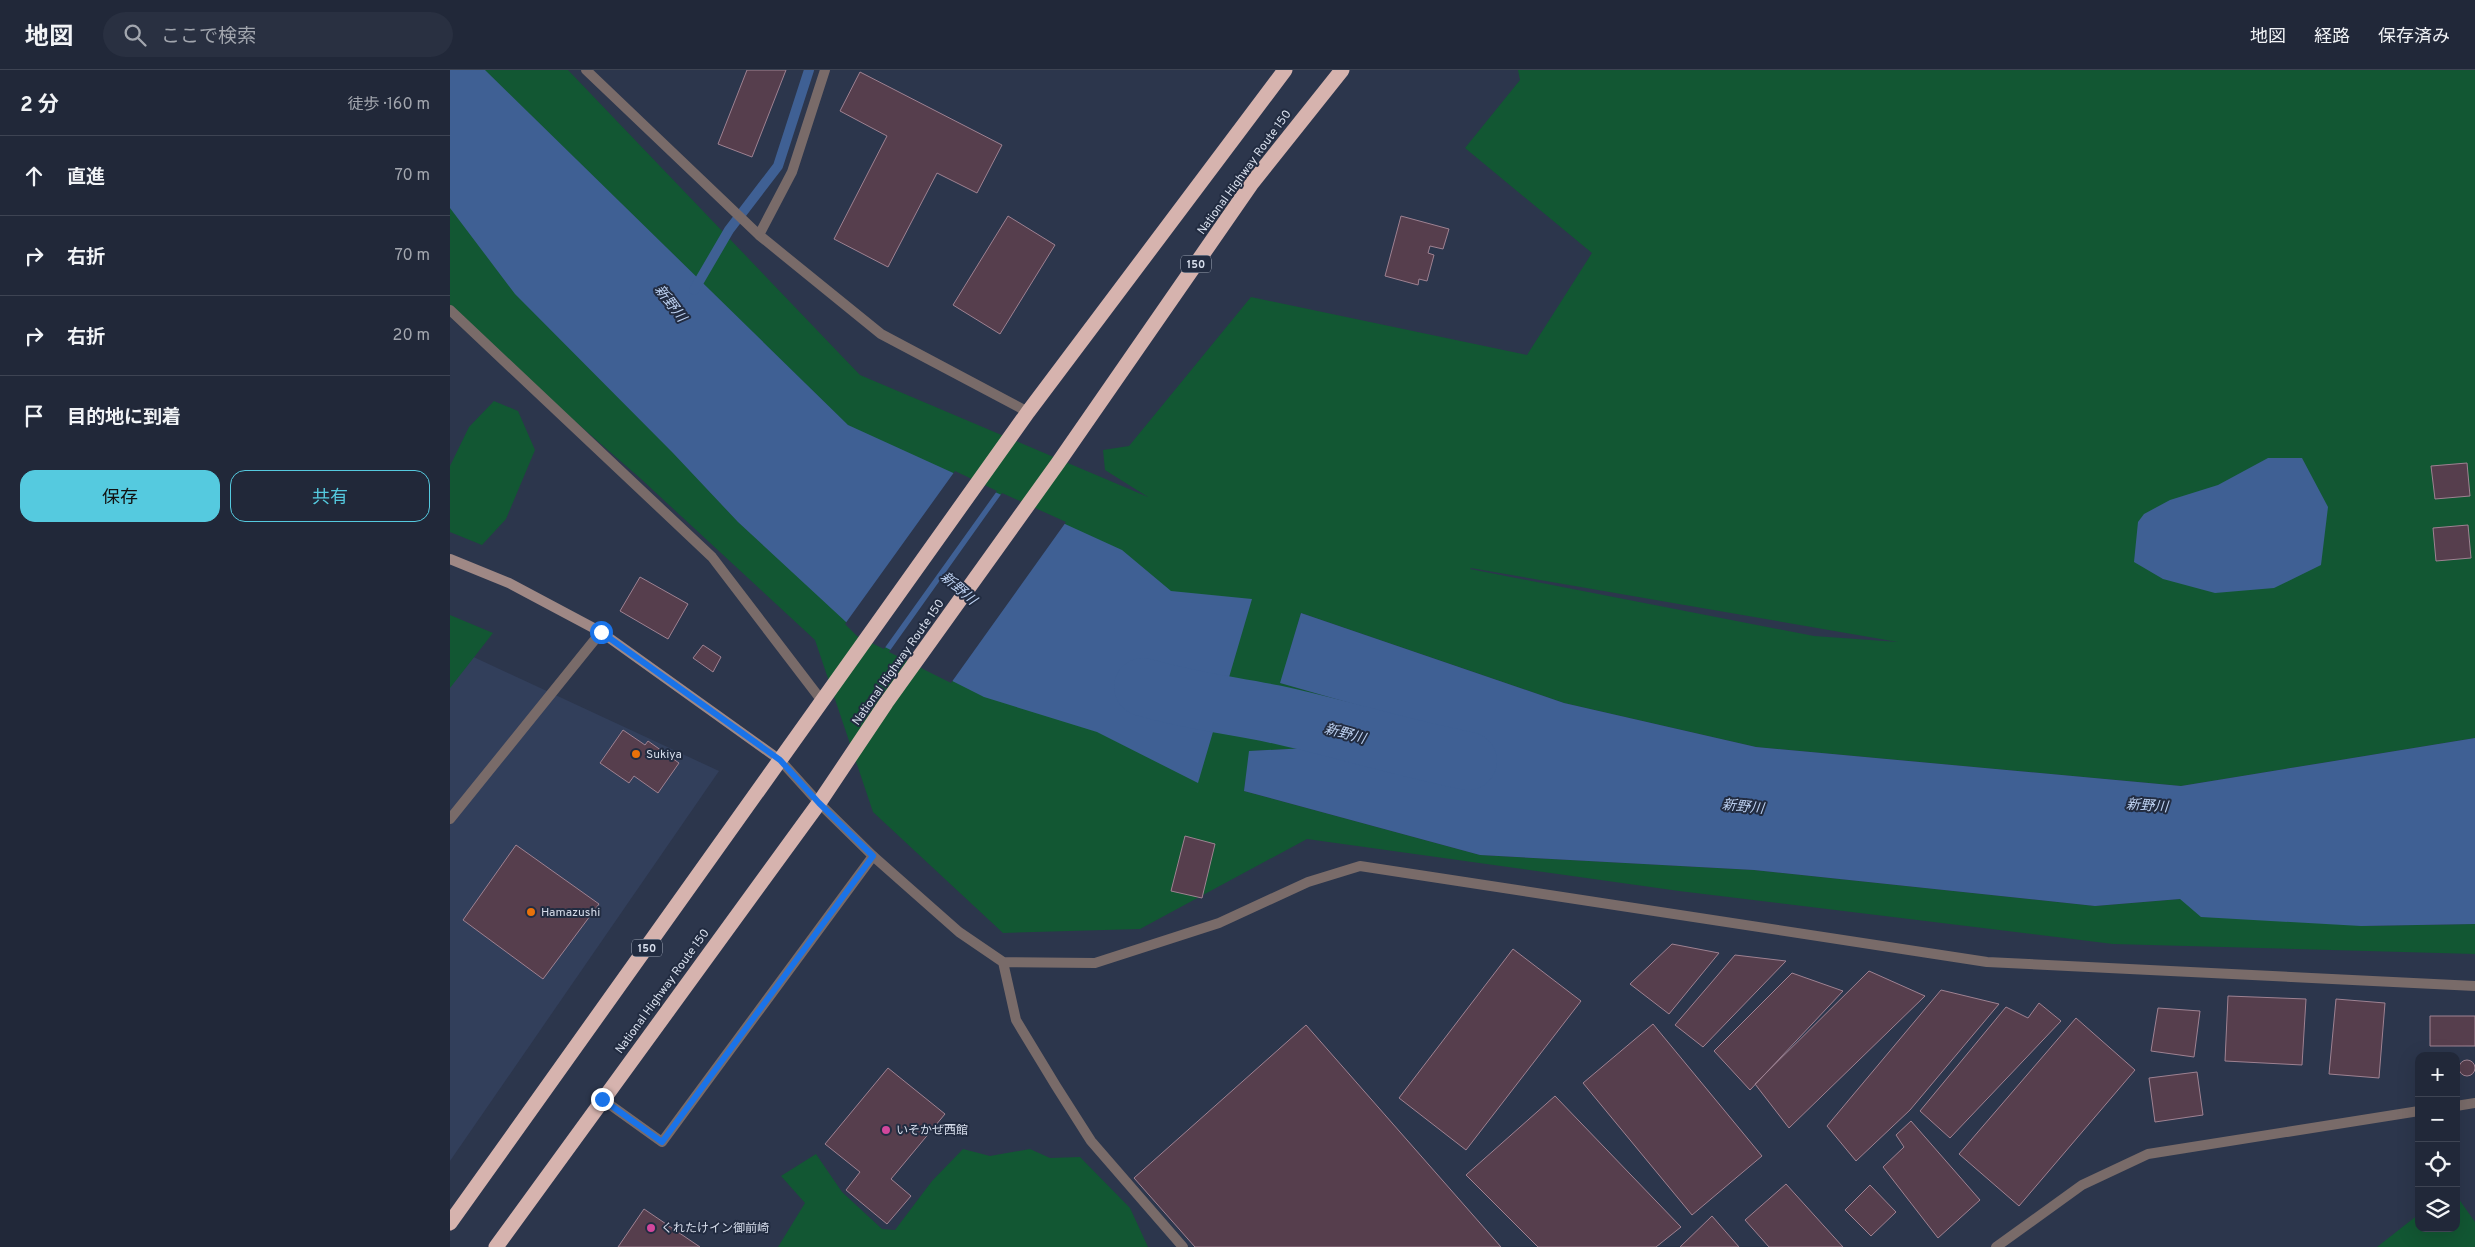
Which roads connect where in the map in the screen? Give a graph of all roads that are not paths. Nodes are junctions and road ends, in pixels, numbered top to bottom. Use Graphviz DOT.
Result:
graph roads {
  1 [pos="586,70"];
  2 [pos="825,70"];
  3 [pos="1285,70"];
  4 [pos="1342,70"];
  5 [pos="759,235"];
  6 [pos="450,310"];
  7 [pos="1028,412"];
  8 [pos="450,559"];
  9 [pos="601,632"];
  10 [pos="822,701"];
  11 [pos="780,760"];
  12 [pos="819,803"];
  13 [pos="450,818"];
  14 [pos="873,856"];
  15 [pos="1004,962"];
  16 [pos="2475,986"];
  17 [pos="602,1099"];
  18 [pos="2475,1103"];
  19 [pos="2460,1105"];
  20 [pos="2415,1112"];
  21 [pos="450,1223"];
  22 [pos="496,1247"];
  23 [pos="1182,1247"];
  24 [pos="1996,1247"];
  1 -- 5 [label="street"];
  2 -- 5 [label="street"];
  3 -- 7 [label="highway, 150"];
  4 -- 12 [label="highway, National Highway Route 150 / 150"];
  5 -- 7 [label="street"];
  6 -- 10 [label="street"];
  7 -- 10 [label="highway, 150"];
  8 -- 9 [label="street"];
  9 -- 11 [label="street"];
  9 -- 13 [label="street"];
  10 -- 11 [label="highway, 150"];
  11 -- 12 [label="street"];
  11 -- 21 [label="highway, 150"];
  12 -- 14 [label="street"];
  12 -- 17 [label="highway, National Highway Route 150 / 150"];
  14 -- 15 [label="street"];
  14 -- 17 [label="street"];
  15 -- 16 [label="street"];
  15 -- 23 [label="street"];
  17 -- 22 [label="highway, National Highway Route 150 / 150"];
  18 -- 19 [label="street"];
  20 -- 24 [label="street"];
}
